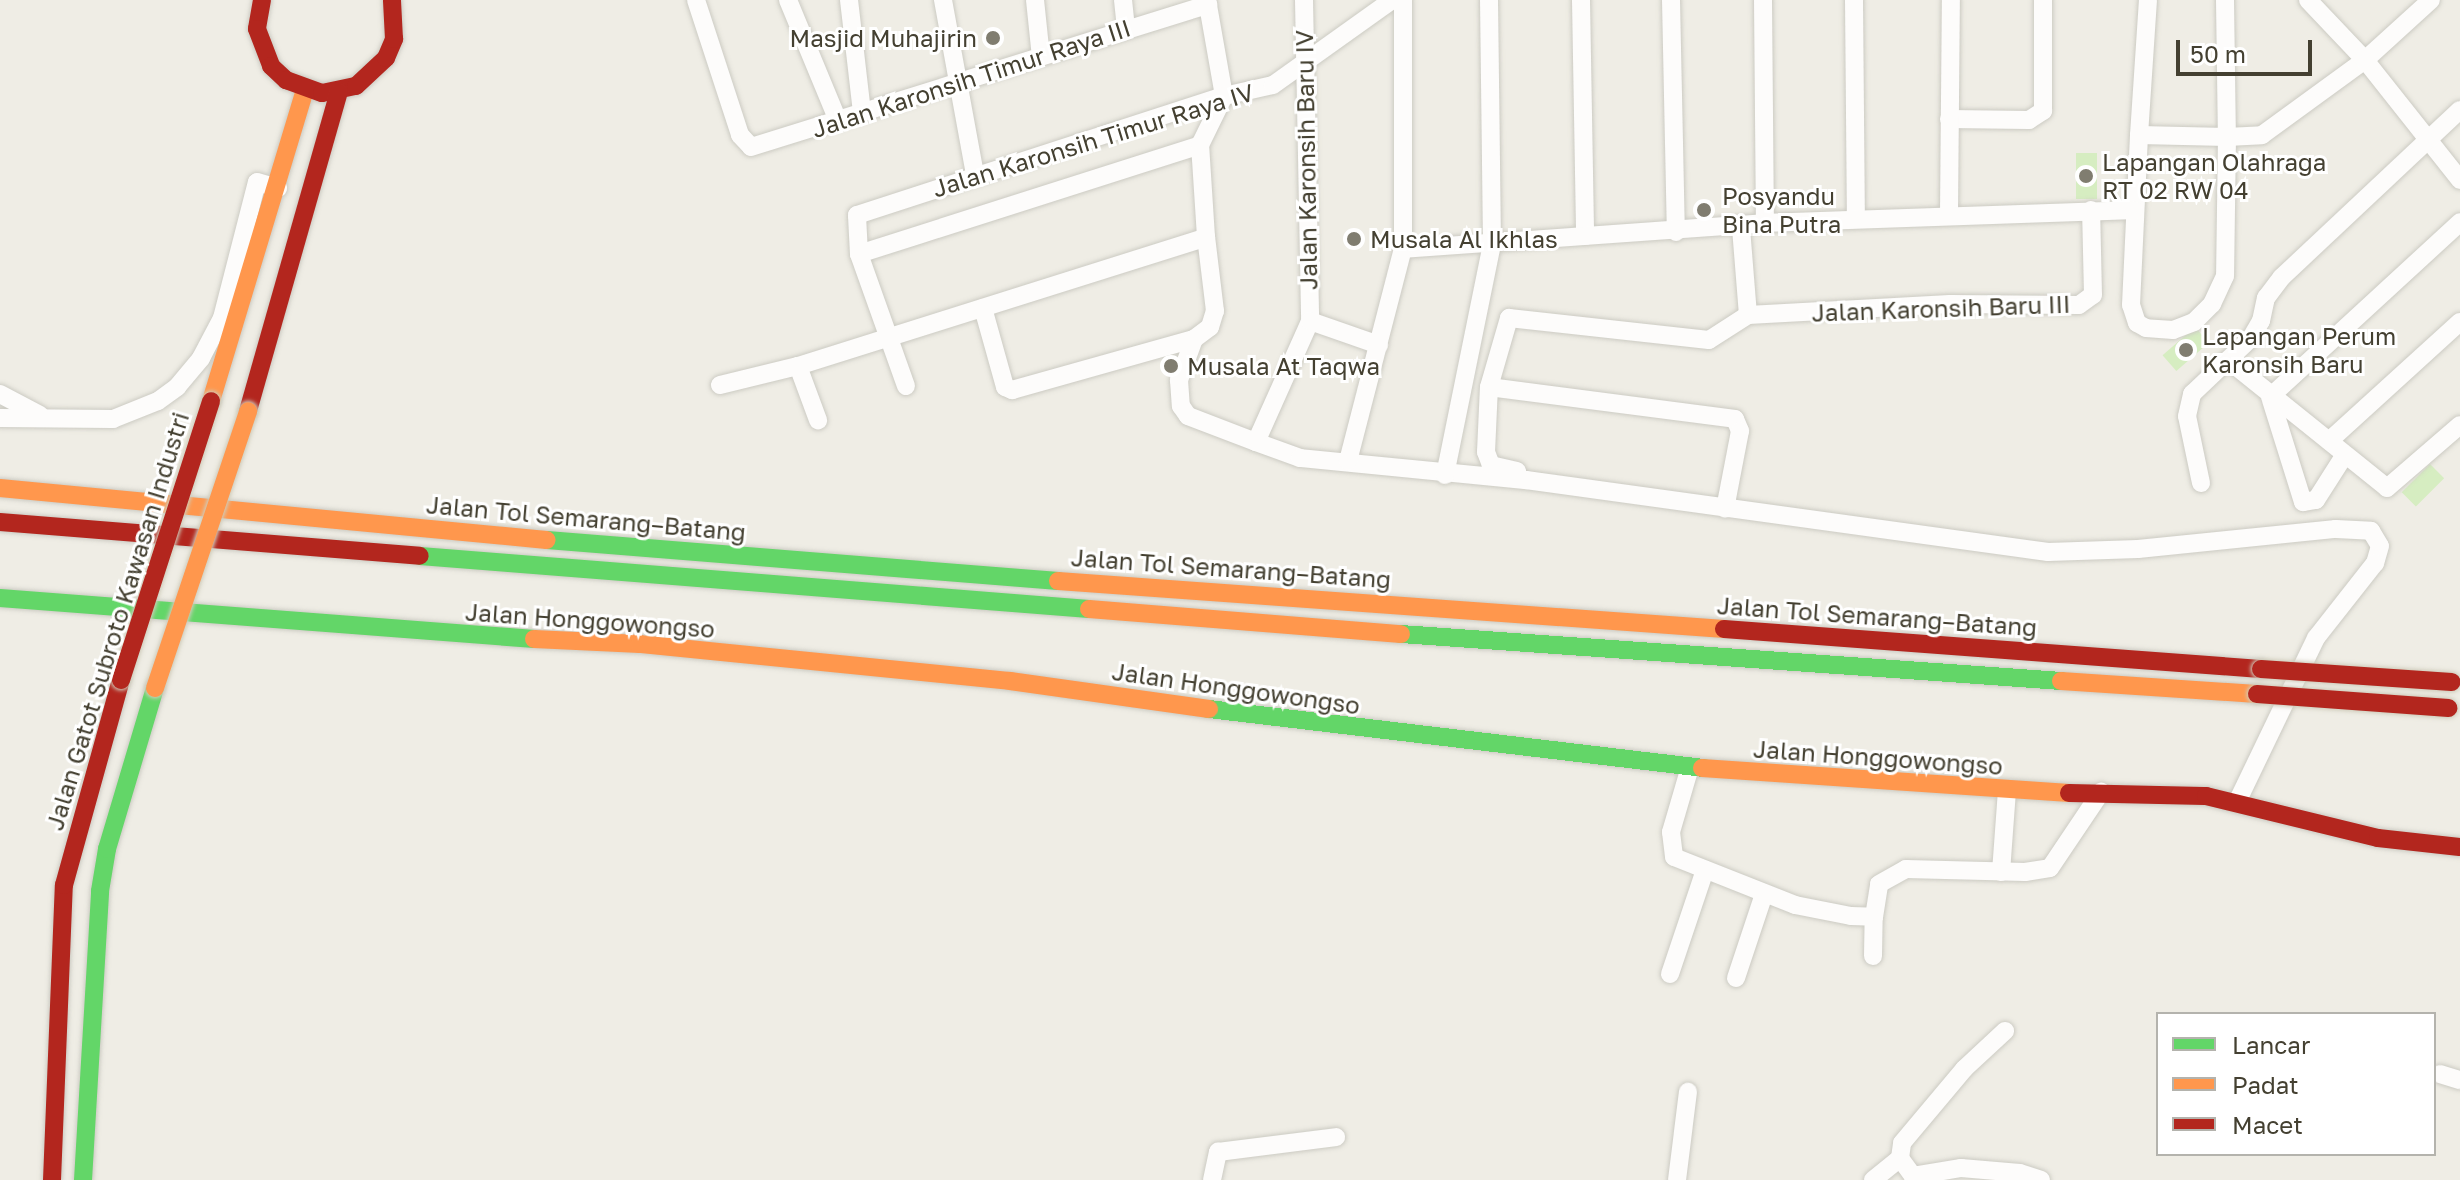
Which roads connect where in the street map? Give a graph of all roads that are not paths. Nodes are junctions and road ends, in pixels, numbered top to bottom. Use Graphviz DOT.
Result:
graph roads {
  1 [pos="262,0"];
  2 [pos="392,0"];
  3 [pos="696,0"];
  4 [pos="788,0"];
  5 [pos="849,0"];
  6 [pos="943,0"];
  7 [pos="1035,0"];
  8 [pos="1123,0"];
  9 [pos="1304,0"];
  10 [pos="1392,0"];
  11 [pos="1403,0"];
  12 [pos="1489,0"];
  13 [pos="1581,0"];
  14 [pos="1671,0"];
  15 [pos="1763,0"];
  16 [pos="1854,0"];
  17 [pos="1951,0"];
  18 [pos="2043,0"];
  19 [pos="2148,0"];
  20 [pos="2225,0"];
  21 [pos="2308,0"];
  22 [pos="2431,0"];
  23 [pos="1208,3"];
  24 [pos="1126,29"];
  25 [pos="1041,57"];
  26 [pos="2365,60"];
  27 [pos="1302,61"];
  28 [pos="955,86"];
  29 [pos="305,90"];
  30 [pos="339,92"];
  31 [pos="1224,96"];
  32 [pos="2460,110"];
  33 [pos="862,113"];
  34 [pos="1949,119"];
  35 [pos="838,121"];
  36 [pos="2139,135"];
  37 [pos="2227,137"];
  38 [pos="2424,140"];
  39 [pos="1200,145"];
  40 [pos="975,175"];
  41 [pos="2460,180"];
  42 [pos="278,188"];
  43 [pos="2091,210"];
  44 [pos="2134,210"];
  45 [pos="1949,214"];
  46 [pos="1856,219"];
  47 [pos="2460,222"];
  48 [pos="1765,223"];
  49 [pos="1741,228"];
  50 [pos="1676,232"];
  51 [pos="1585,236"];
  52 [pos="1206,237"];
  53 [pos="1492,244"];
  54 [pos="1403,249"];
  55 [pos="859,254"];
  56 [pos="983,308"];
  57 [pos="1748,315"];
  58 [pos="1310,321"];
  59 [pos="2460,322"];
  60 [pos="888,337"];
  61 [pos="1194,339"];
  62 [pos="1379,345"];
  63 [pos="2228,360"];
  64 [pos="798,366"];
  65 [pos="720,385"];
  66 [pos="906,386"];
  67 [pos="1489,387"];
  68 [pos="0,394"];
  69 [pos="2270,397"];
  70 [pos="41,416"];
  71 [pos="0,418"];
  72 [pos="818,420"];
  73 [pos="2460,425"];
  74 [pos="2329,441"];
  75 [pos="1256,442"];
  76 [pos="2344,456"];
  77 [pos="1348,461"];
  78 [pos="1445,475"];
  79 [pos="2201,483"];
  80 [pos="0,488"];
  81 [pos="1725,506"];
  82 [pos="0,522"];
  83 [pos="0,598"];
  84 [pos="2456,682"];
  85 [pos="2454,709"];
  86 [pos="1690,767"];
  87 [pos="2007,791"];
  88 [pos="2101,792"];
  89 [pos="2237,802"];
  90 [pos="2460,847"];
  91 [pos="1705,870"];
  92 [pos="2001,872"];
  93 [pos="1764,894"];
  94 [pos="1874,917"];
  95 [pos="1873,956"];
  96 [pos="1670,974"];
  97 [pos="1736,978"];
  98 [pos="2005,1031"];
  99 [pos="2440,1074"];
  100 [pos="2460,1080"];
  101 [pos="1688,1092"];
  102 [pos="1336,1137"];
  103 [pos="1900,1158"];
  104 [pos="1915,1178"];
  105 [pos="52,1180"];
  106 [pos="83,1180"];
  107 [pos="1212,1180"];
  108 [pos="1677,1180"];
  109 [pos="1873,1180"];
  110 [pos="2041,1180"];
  1 -- 29 [label="main road"];
  2 -- 30 [label="main road"];
  3 -- 35 [label="street, Jalan Karonsih Timur Raya III"];
  4 -- 35 [label="street"];
  5 -- 33 [label="street"];
  6 -- 28 [label="street"];
  7 -- 25 [label="street"];
  8 -- 24 [label="street"];
  9 -- 27 [label="street, Jalan Karonsih Baru IV"];
  10 -- 27 [label="street, Jalan Karonsih Timur Raya IV"];
  11 -- 54 [label="street"];
  12 -- 53 [label="street"];
  13 -- 51 [label="street"];
  14 -- 50 [label="street"];
  15 -- 48 [label="street"];
  16 -- 46 [label="street"];
  17 -- 34 [label="street"];
  18 -- 34 [label="street"];
  19 -- 36 [label="street"];
  20 -- 37 [label="street"];
  21 -- 26 [label="street"];
  22 -- 26 [label="street"];
  23 -- 24 [label="street, Jalan Karonsih Timur Raya III"];
  23 -- 31 [label="street"];
  24 -- 25 [label="street, Jalan Karonsih Timur Raya III"];
  25 -- 28 [label="street, Jalan Karonsih Timur Raya III"];
  26 -- 37 [label="street"];
  26 -- 38 [label="street"];
  27 -- 31 [label="street, Jalan Karonsih Timur Raya IV"];
  27 -- 58 [label="street, Jalan Karonsih Baru IV"];
  28 -- 33 [label="street, Jalan Karonsih Timur Raya III"];
  28 -- 40 [label="street"];
  29 -- 30 [label="main road"];
  29 -- 42 [label="main road, Jalan Gatot Subroto Kawasan Industri"];
  30 -- 106 [label="main road, bridge"];
  31 -- 39 [label="street"];
  31 -- 40 [label="street, Jalan Karonsih Timur Raya IV"];
  32 -- 38 [label="street"];
  33 -- 35 [label="street, Jalan Karonsih Timur Raya III"];
  34 -- 45 [label="street"];
  36 -- 37 [label="street"];
  36 -- 44 [label="street"];
  37 -- 44 [label="street"];
  38 -- 41 [label="street"];
  38 -- 63 [label="street"];
  39 -- 52 [label="street"];
  39 -- 55 [label="street, Jalan Karonsih Timur Raya IV"];
  40 -- 55 [label="street, Jalan Karonsih Timur Raya IV"];
  42 -- 70 [label="street"];
  42 -- 105 [label="main road, Jalan Gatot Subroto Kawasan Industri, bridge"];
  43 -- 44 [label="street"];
  43 -- 45 [label="street"];
  43 -- 57 [label="street, Jalan Karonsih Baru III"];
  45 -- 46 [label="street"];
  46 -- 48 [label="street"];
  47 -- 69 [label="street"];
  48 -- 49 [label="street"];
  49 -- 50 [label="street"];
  49 -- 57 [label="street"];
  50 -- 51 [label="street"];
  51 -- 53 [label="street"];
  52 -- 56 [label="street"];
  52 -- 61 [label="street"];
  53 -- 54 [label="street"];
  53 -- 78 [label="street"];
  54 -- 62 [label="street"];
  55 -- 60 [label="street, Jalan Karonsih Timur Raya IV"];
  56 -- 60 [label="street"];
  56 -- 61 [label="street"];
  57 -- 67 [label="street"];
  58 -- 62 [label="street"];
  58 -- 75 [label="street"];
  59 -- 74 [label="street"];
  60 -- 64 [label="street"];
  60 -- 66 [label="street, Jalan Karonsih Timur Raya IV"];
  61 -- 75 [label="street"];
  62 -- 77 [label="street"];
  63 -- 69 [label="street"];
  63 -- 79 [label="street"];
  64 -- 65 [label="street"];
  64 -- 72 [label="street"];
  67 -- 81 [label="street"];
  67 -- 81 [label="street"];
  68 -- 70 [label="street"];
  69 -- 74 [label="street"];
  69 -- 76 [label="street"];
  70 -- 71 [label="street"];
  73 -- 76 [label="street"];
  74 -- 76 [label="street"];
  75 -- 77 [label="street"];
  77 -- 78 [label="street"];
  78 -- 81 [label="street"];
  80 -- 84 [label="main road, Jalan Tol Semarang–Batang, bridge"];
  81 -- 89 [label="street"];
  82 -- 85 [label="main road, Jalan Tol Semarang–Batang, bridge"];
  83 -- 86 [label="main road, Jalan Honggowongso"];
  86 -- 87 [label="main road, Jalan Honggowongso"];
  86 -- 91 [label="street"];
  87 -- 88 [label="main road, Jalan Honggowongso"];
  87 -- 92 [label="street"];
  88 -- 89 [label="main road, Jalan Honggowongso"];
  88 -- 92 [label="street"];
  89 -- 90 [label="main road, Jalan Honggowongso"];
  91 -- 93 [label="street"];
  91 -- 96 [label="street"];
  92 -- 94 [label="street"];
  93 -- 94 [label="street"];
  93 -- 97 [label="street"];
  94 -- 95 [label="street"];
  98 -- 103 [label="street"];
  99 -- 100 [label="street"];
  101 -- 108 [label="street"];
  102 -- 107 [label="street"];
  103 -- 104 [label="street"];
  103 -- 109 [label="street"];
  104 -- 110 [label="street"];
}
